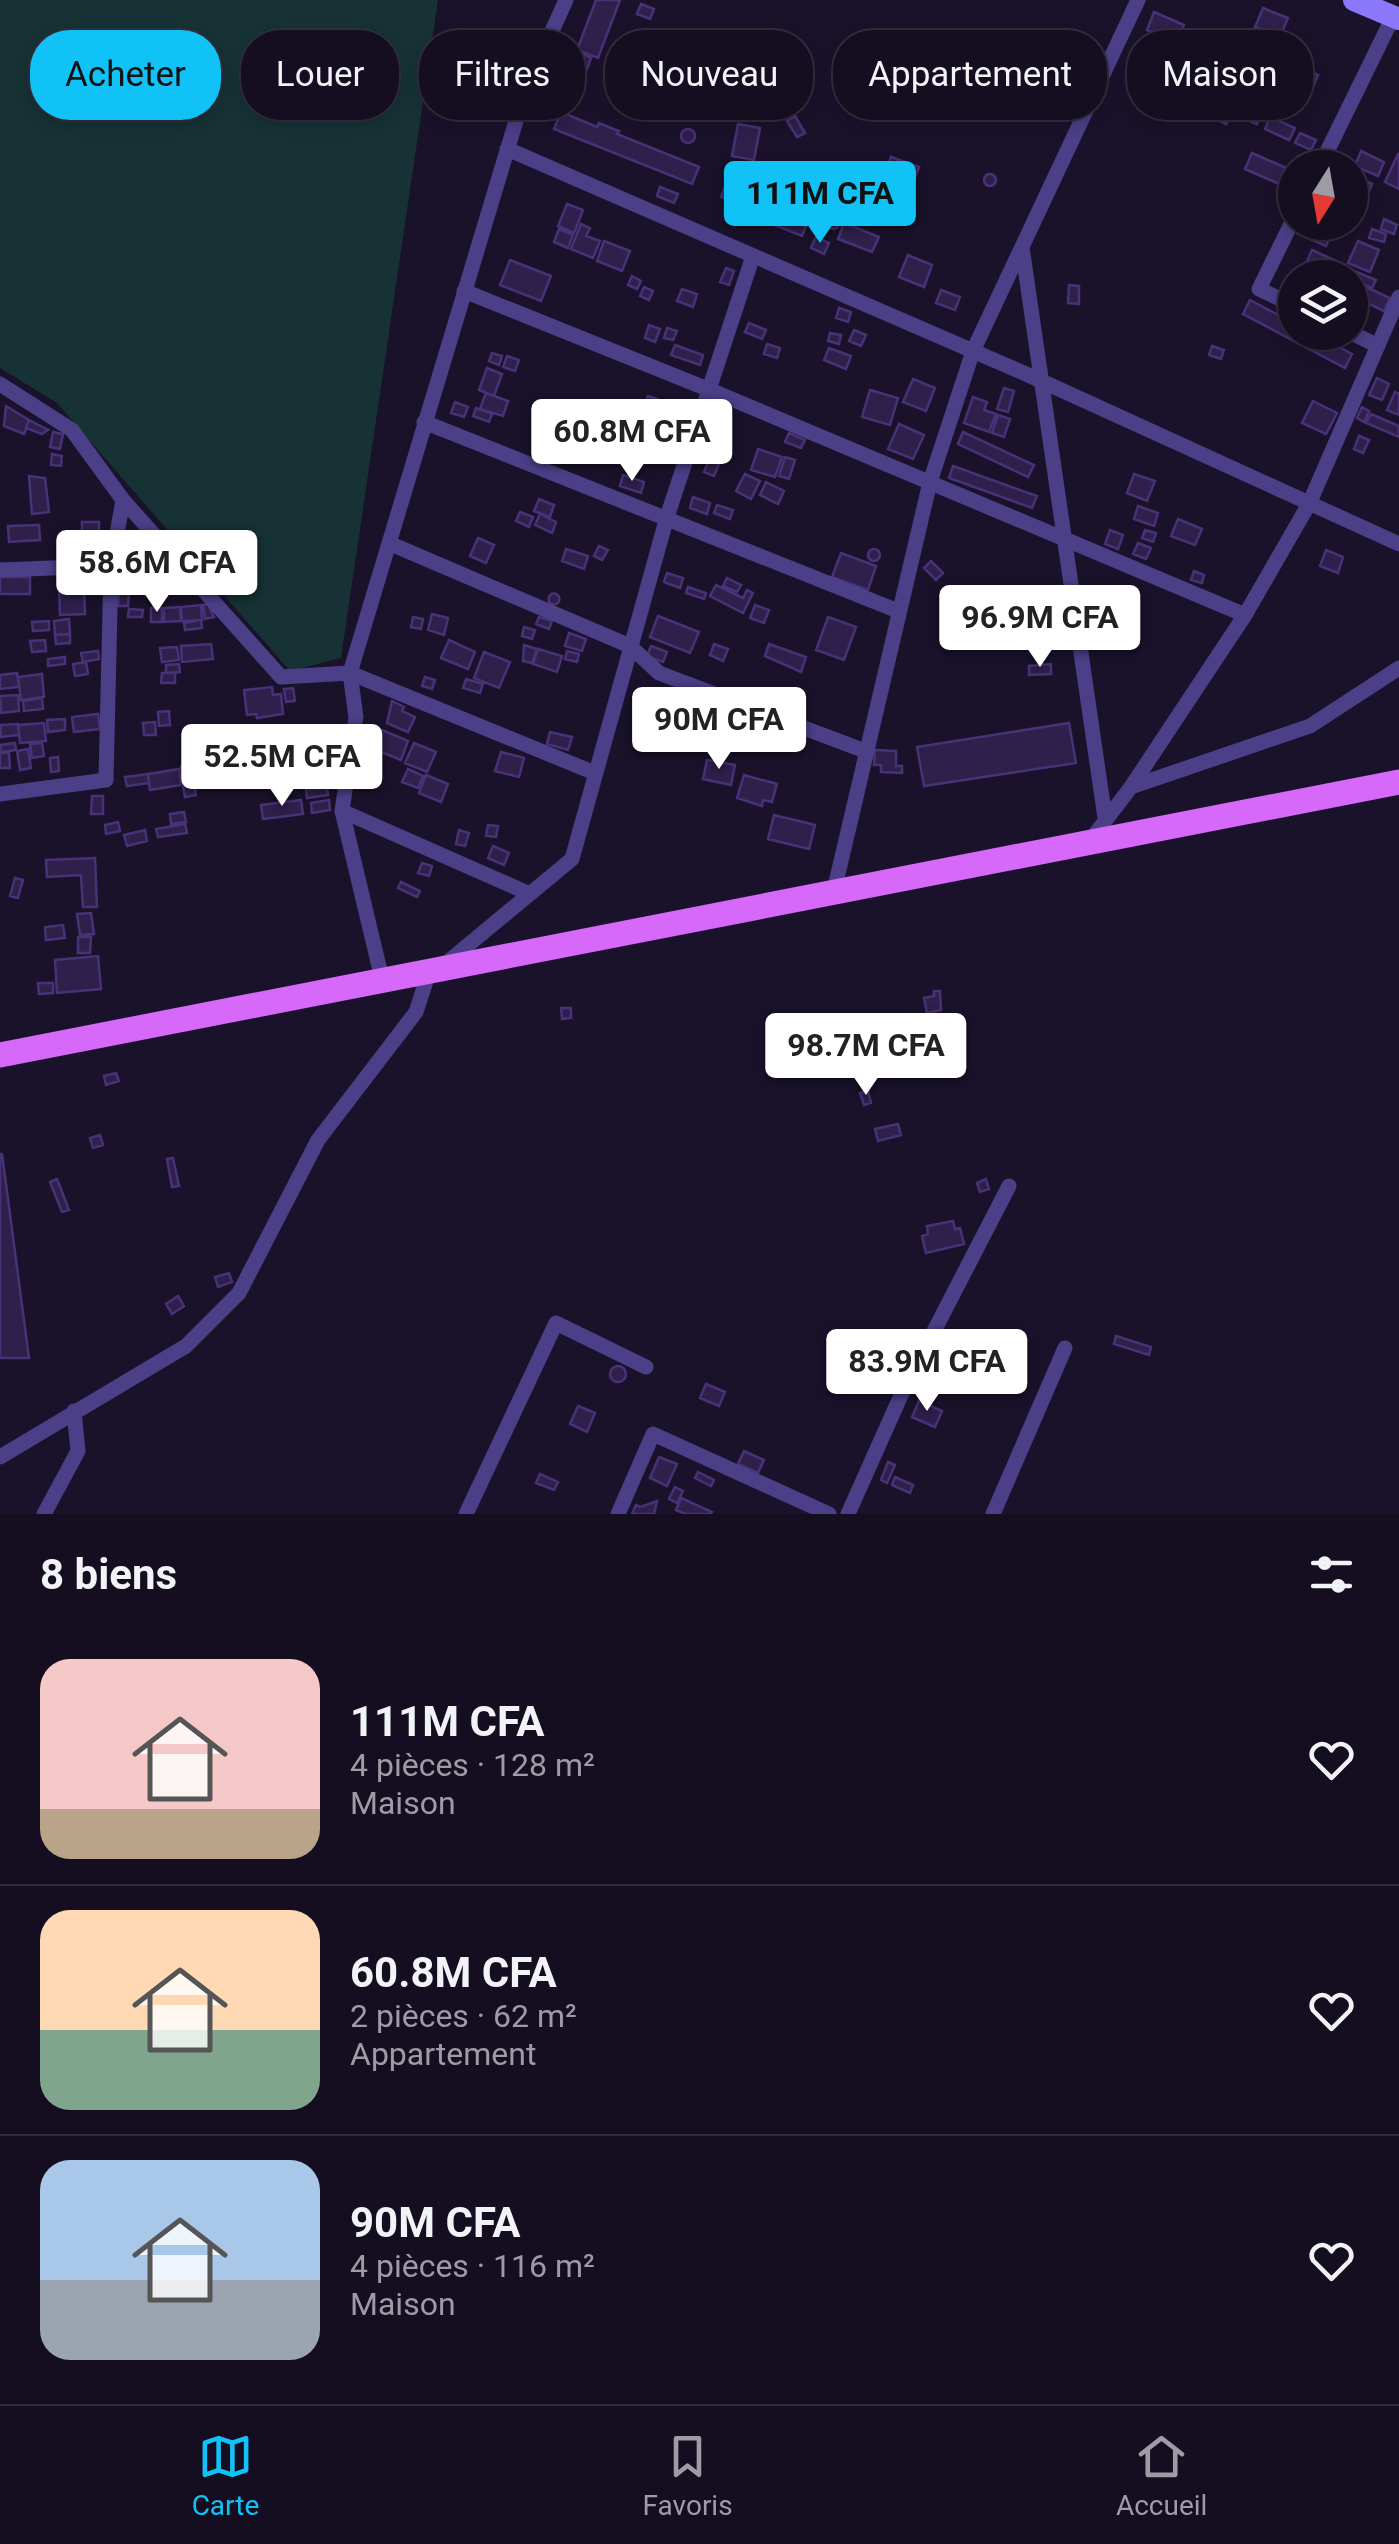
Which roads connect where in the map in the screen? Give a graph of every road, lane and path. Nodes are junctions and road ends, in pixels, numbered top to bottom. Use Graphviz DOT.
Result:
graph roads {
  1 [pos="566,0"];
  2 [pos="1138,0"];
  3 [pos="1354,0"];
  4 [pos="1396,18"];
  5 [pos="507,149"];
  6 [pos="1328,150"];
  7 [pos="1283,240"];
  8 [pos="1022,247"];
  9 [pos="753,256"];
  10 [pos="464,291"];
  11 [pos="1399,297"];
  12 [pos="1278,298"];
  13 [pos="1368,341"];
  14 [pos="1378,346"];
  15 [pos="972,351"];
  16 [pos="1041,381"];
  17 [pos="0,384"];
  18 [pos="710,390"];
  19 [pos="424,422"];
  20 [pos="930,482"];
  21 [pos="122,500"];
  22 [pos="1308,504"];
  23 [pos="667,517"];
  24 [pos="1064,539"];
  25 [pos="391,544"];
  26 [pos="1399,544"];
  27 [pos="179,563"];
  28 [pos="112,567"];
  29 [pos="0,570"];
  30 [pos="898,611"];
  31 [pos="1245,615"];
  32 [pos="630,646"];
  33 [pos="1399,668"];
  34 [pos="350,673"];
  35 [pos="866,751"];
  36 [pos="595,773"];
  37 [pos="1399,782"];
  38 [pos="1131,787"];
  39 [pos="0,794"];
  40 [pos="342,811"];
  41 [pos="1105,818"];
  42 [pos="1090,842"];
  43 [pos="834,891"];
  44 [pos="530,894"];
  45 [pos="436,968"];
  46 [pos="382,978"];
  47 [pos="0,1055"];
  48 [pos="1008,1186"];
  49 [pos="1065,1348"];
  50 [pos="646,1367"];
  51 [pos="74,1411"];
  52 [pos="0,1457"];
  53 [pos="44,1514"];
  54 [pos="466,1514"];
  55 [pos="618,1514"];
  56 [pos="829,1514"];
  57 [pos="848,1514"];
  58 [pos="993,1514"];
  1 -- 5 [label="street"];
  2 -- 8 [label="street"];
  3 -- 4 [label="main road"];
  4 -- 6 [label="street"];
  5 -- 9 [label="street"];
  5 -- 10 [label="street"];
  7 -- 12 [label="street"];
  8 -- 15 [label="street"];
  8 -- 16 [label="street"];
  9 -- 15 [label="street"];
  9 -- 18 [label="street"];
  10 -- 18 [label="street"];
  10 -- 19 [label="street"];
  11 -- 14 [label="street"];
  13 -- 14 [label="street"];
  14 -- 22 [label="street"];
  15 -- 16 [label="street"];
  15 -- 20 [label="street"];
  16 -- 22 [label="street"];
  16 -- 24 [label="street"];
  17 -- 21 [label="street"];
  18 -- 20 [label="street"];
  18 -- 23 [label="street"];
  19 -- 23 [label="street"];
  19 -- 25 [label="street"];
  20 -- 24 [label="street"];
  20 -- 30 [label="street"];
  21 -- 27 [label="street"];
  21 -- 28 [label="street"];
  22 -- 26 [label="street"];
  22 -- 31 [label="street"];
  23 -- 30 [label="street"];
  23 -- 32 [label="street"];
  24 -- 31 [label="street"];
  24 -- 41 [label="street"];
  25 -- 32 [label="street"];
  25 -- 34 [label="street"];
  27 -- 28 [label="street"];
  27 -- 34 [label="street"];
  28 -- 29 [label="street"];
  28 -- 39 [label="street"];
  30 -- 35 [label="street"];
  31 -- 38 [label="street"];
  32 -- 35 [label="street"];
  32 -- 36 [label="street"];
  33 -- 38 [label="street"];
  34 -- 36 [label="street"];
  34 -- 40 [label="street"];
  35 -- 43 [label="street"];
  36 -- 44 [label="street"];
  37 -- 42 [label="main road"];
  38 -- 41 [label="street"];
  40 -- 44 [label="street"];
  40 -- 46 [label="street"];
  41 -- 42 [label="street"];
  42 -- 43 [label="main road"];
  43 -- 45 [label="main road"];
  44 -- 45 [label="street"];
  45 -- 46 [label="main road"];
  45 -- 51 [label="street"];
  46 -- 47 [label="main road"];
  48 -- 57 [label="street"];
  49 -- 58 [label="street"];
  50 -- 54 [label="street"];
  51 -- 52 [label="street"];
  51 -- 53 [label="street"];
  55 -- 56 [label="street"];
}
